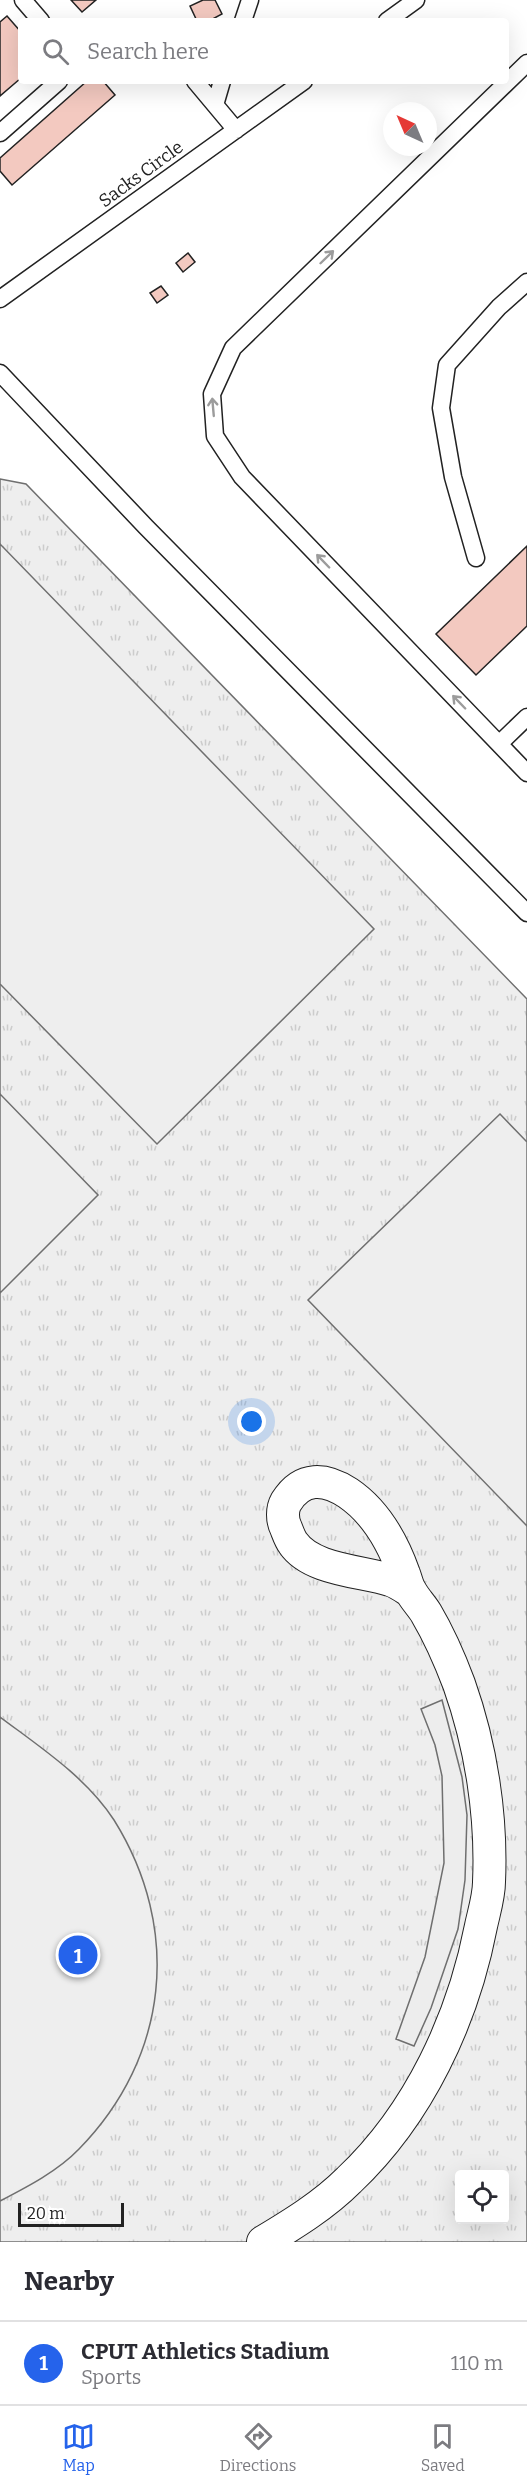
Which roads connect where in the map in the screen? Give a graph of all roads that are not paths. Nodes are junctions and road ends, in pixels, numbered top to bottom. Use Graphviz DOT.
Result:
graph roads {
  1 [pos="23,0"];
  2 [pos="250,0"];
  3 [pos="416,0"];
  4 [pos="38,18"];
  5 [pos="244,18"];
  6 [pos="391,18"];
  7 [pos="527,63"];
  8 [pos="509,80"];
  9 [pos="56,84"];
  10 [pos="197,84"];
  11 [pos="221,84"];
  12 [pos="300,84"];
  13 [pos="505,84"];
  14 [pos="214,105"];
  15 [pos="236,130"];
  16 [pos="0,133"];
  17 [pos="527,282"];
  18 [pos="0,299"];
  19 [pos="0,373"];
  20 [pos="476,558"];
  21 [pos="527,717"];
  22 [pos="499,744"];
  23 [pos="527,773"];
  24 [pos="527,913"];
  25 [pos="410,1591"];
  26 [pos="263,2242"];
  1 -- 4 [label="lane"];
  2 -- 5 [label="lane"];
  3 -- 6 [label="lane"];
  8 -- 7 [label="lane, one-way"];
  9 -- 16 [label="lane"];
  10 -- 14 [label="lane"];
  11 -- 14 [label="lane"];
  12 -- 15 [label="lane, Sacks Circle"];
  22 -- 13 [label="lane, one-way"];
  14 -- 15 [label="lane"];
  15 -- 18 [label="lane, Sacks Circle"];
  17 -- 20 [label="lane"];
  19 -- 24 [label="lane"];
  21 -- 22 [label="lane"];
  22 -- 23 [label="lane"];
  25 -- 26 [label="street"];
}
